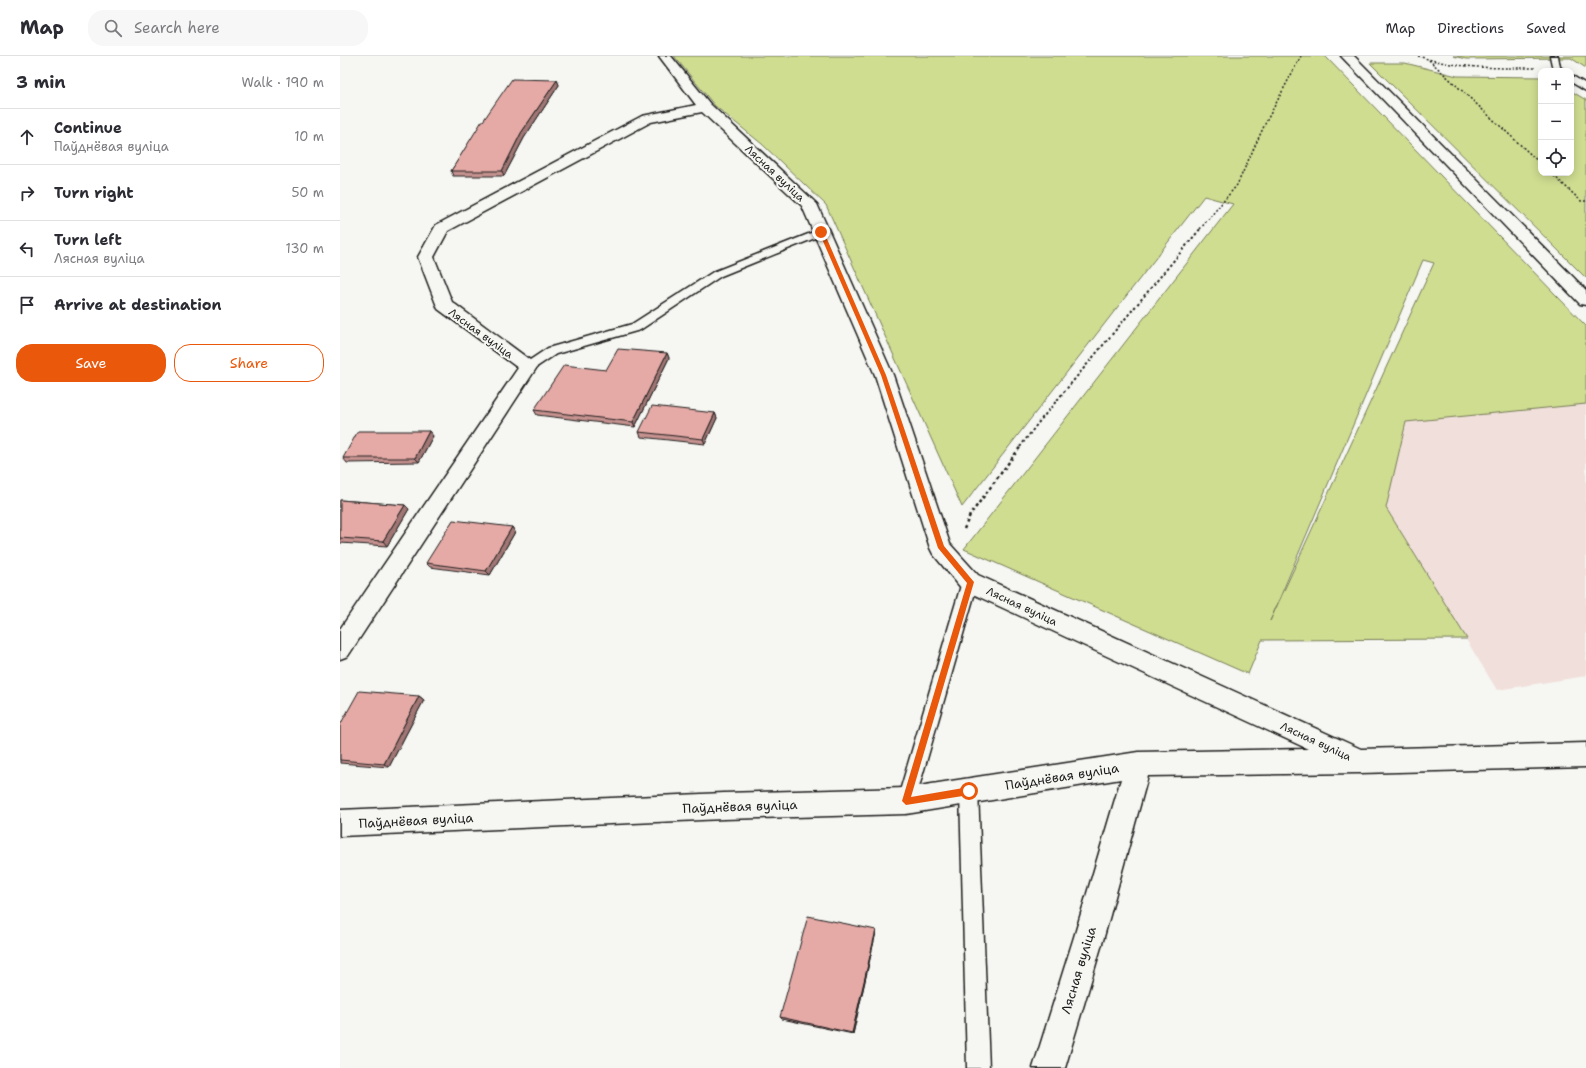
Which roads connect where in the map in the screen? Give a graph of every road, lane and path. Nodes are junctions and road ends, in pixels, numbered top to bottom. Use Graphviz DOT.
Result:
graph roads {
  1 [pos="665,56"];
  2 [pos="1301,56"];
  3 [pos="1347,56"];
  4 [pos="1418,56"];
  5 [pos="1554,56"];
  6 [pos="1429,60"];
  7 [pos="1558,68"];
  8 [pos="1538,70"];
  9 [pos="1574,80"];
  10 [pos="1586,88"];
  11 [pos="705,107"];
  12 [pos="1538,161"];
  13 [pos="1553,176"];
  14 [pos="1586,201"];
  15 [pos="821,232"];
  16 [pos="1586,300"];
  17 [pos="528,367"];
  18 [pos="949,557"];
  19 [pos="970,582"];
  20 [pos="340,649"];
  21 [pos="1586,755"];
  22 [pos="1360,761"];
  23 [pos="1138,764"];
  24 [pos="969,791"];
  25 [pos="906,801"];
  26 [pos="340,823"];
  27 [pos="978,1068"];
  28 [pos="1049,1068"];
  1 -- 11 [label="street, Лясная вуліца"];
  2 -- 18 [label="path"];
  3 -- 16 [label="street"];
  4 -- 6 [label="path"];
  5 -- 7 [label="lane"];
  6 -- 8 [label="path"];
  6 -- 12 [label="path"];
  9 -- 10 [label="lane"];
  11 -- 15 [label="street, Лясная вуліца"];
  11 -- 17 [label="street, Лясная вуліца"];
  13 -- 14 [label="path"];
  15 -- 17 [label="lane"];
  15 -- 18 [label="street, Лясная вуліца"];
  17 -- 20 [label="street"];
  18 -- 19 [label="street, Лясная вуліца"];
  19 -- 22 [label="street, Лясная вуліца"];
  19 -- 25 [label="lane"];
  21 -- 22 [label="street, Лясная вуліца"];
  22 -- 23 [label="street, Лясная вуліца"];
  23 -- 24 [label="street, Паўднёвая вуліца"];
  23 -- 28 [label="street, Лясная вуліца"];
  24 -- 25 [label="street, Паўднёвая вуліца"];
  24 -- 27 [label="lane"];
  25 -- 26 [label="street, Паўднёвая вуліца"];
}
